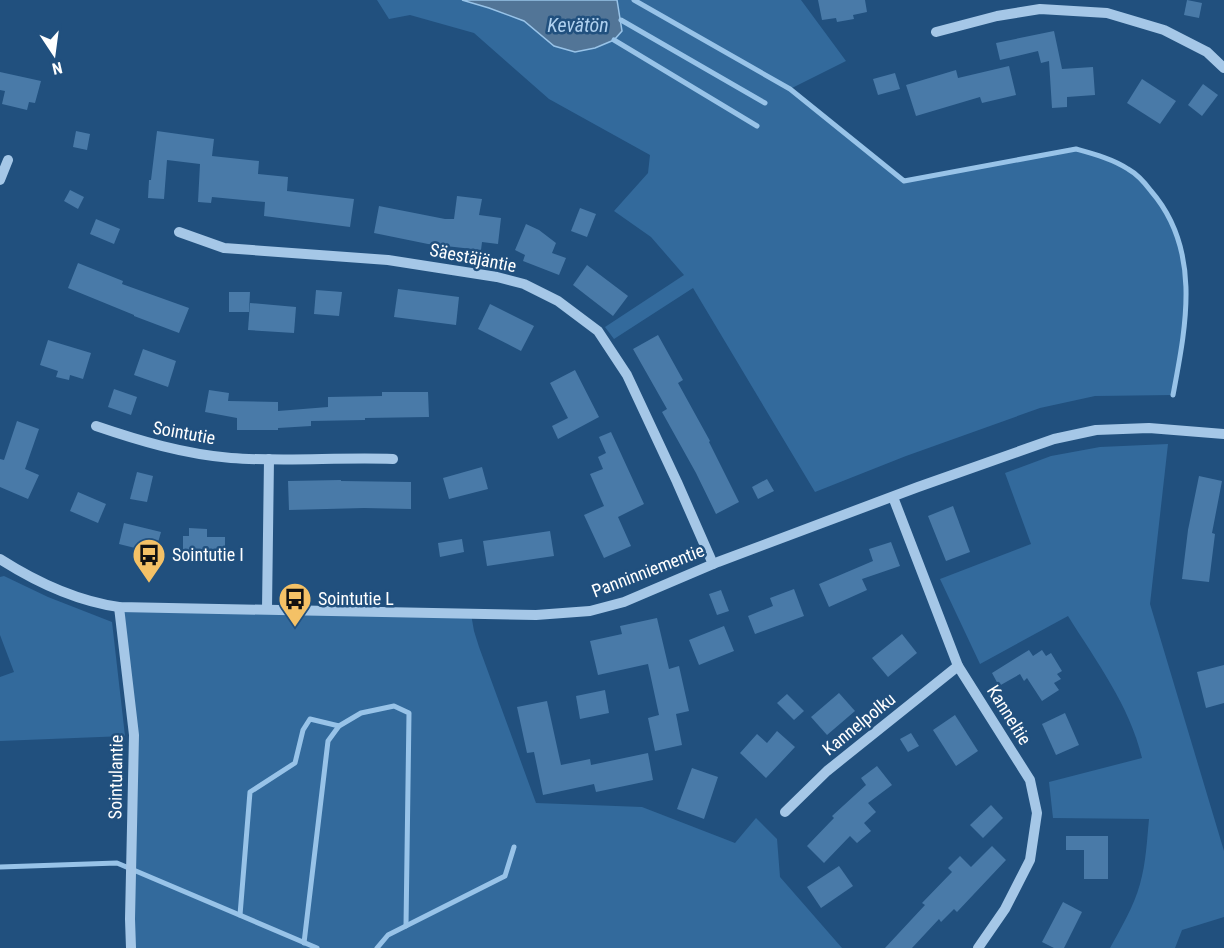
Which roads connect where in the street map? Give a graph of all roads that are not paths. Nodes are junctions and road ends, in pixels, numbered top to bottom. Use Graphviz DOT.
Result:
graph roads {
  1 [pos="936,32"];
  2 [pos="1224,68"];
  3 [pos="8,160"];
  4 [pos="0,180"];
  5 [pos="179,232"];
  6 [pos="96,426"];
  7 [pos="1224,434"];
  8 [pos="269,459"];
  9 [pos="393,459"];
  10 [pos="893,497"];
  11 [pos="0,559"];
  12 [pos="713,564"];
  13 [pos="119,607"];
  14 [pos="267,609"];
  15 [pos="958,666"];
  16 [pos="785,812"];
  17 [pos="131,948"];
  18 [pos="978,948"];
  1 -- 2 [label="street"];
  3 -- 4 [label="street"];
  5 -- 12 [label="street, Säestäjäntie"];
  6 -- 8 [label="street, Sointutie"];
  7 -- 10 [label="street, Panninniementie"];
  8 -- 9 [label="street, Sointutie"];
  8 -- 14 [label="street"];
  10 -- 12 [label="street, Panninniementie"];
  10 -- 15 [label="street, Kanneltie"];
  11 -- 13 [label="street, Panninniementie"];
  12 -- 14 [label="street, Panninniementie"];
  13 -- 14 [label="street, Panninniementie"];
  13 -- 17 [label="street, Sointulantie"];
  15 -- 16 [label="street, Kannelpolku"];
  15 -- 18 [label="street, Kanneltie"];
}
